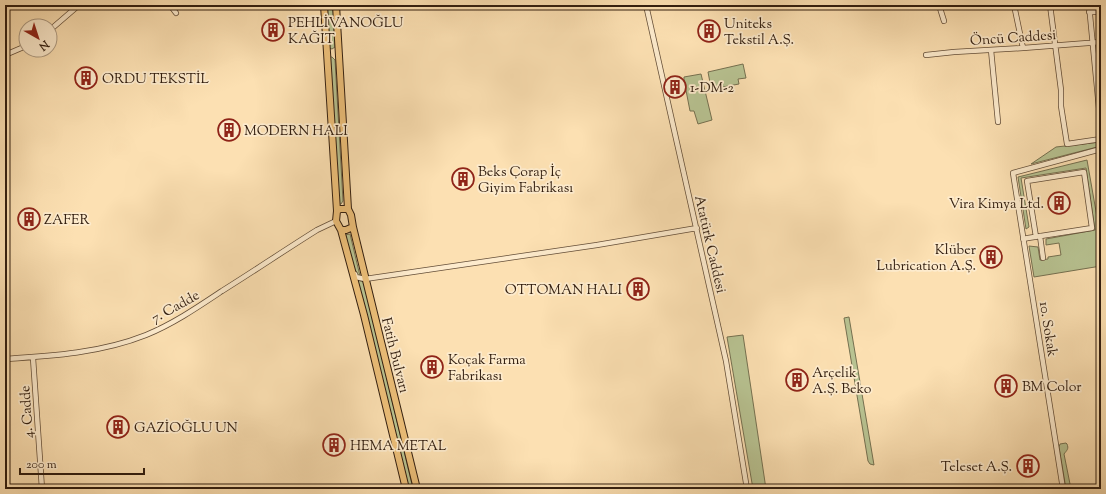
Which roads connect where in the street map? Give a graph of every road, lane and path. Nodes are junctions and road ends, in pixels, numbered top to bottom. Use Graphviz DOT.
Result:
graph roads {
  1 [pos="80,5"];
  2 [pos="170,5"];
  3 [pos="324,5"];
  4 [pos="336,5"];
  5 [pos="646,5"];
  6 [pos="939,5"];
  7 [pos="1014,5"];
  8 [pos="1050,5"];
  9 [pos="1089,5"];
  10 [pos="1090,12"];
  11 [pos="1101,12"];
  12 [pos="176,13"];
  13 [pos="944,21"];
  14 [pos="58,23"];
  15 [pos="1092,42"];
  16 [pos="1101,42"];
  17 [pos="1056,46"];
  18 [pos="1023,48"];
  19 [pos="18,49"];
  20 [pos="991,50"];
  21 [pos="5,55"];
  22 [pos="926,55"];
  23 [pos="998,122"];
  24 [pos="1101,129"];
  25 [pos="1101,139"];
  26 [pos="1101,149"];
  27 [pos="348,209"];
  28 [pos="337,211"];
  29 [pos="336,221"];
  30 [pos="353,227"];
  31 [pos="697,228"];
  32 [pos="341,230"];
  33 [pos="1038,237"];
  34 [pos="1023,239"];
  35 [pos="1043,258"];
  36 [pos="350,262"];
  37 [pos="365,279"];
  38 [pos="33,358"];
  39 [pos="5,359"];
  40 [pos="42,489"];
  41 [pos="406,489"];
  42 [pos="417,489"];
  43 [pos="747,489"];
  44 [pos="1062,489"];
  1 -- 14 [label="street"];
  2 -- 12 [label="street"];
  3 -- 28 [label="main road"];
  4 -- 27 [label="main road, Fatih Bulvarı"];
  5 -- 31 [label="street, Atatürk Caddesi"];
  6 -- 13 [label="street"];
  7 -- 18 [label="street"];
  8 -- 17 [label="street"];
  9 -- 10 [label="street"];
  10 -- 11 [label="street"];
  10 -- 15 [label="street"];
  15 -- 16 [label="street, Öncü Caddesi"];
  15 -- 17 [label="street, Öncü Caddesi"];
  15 -- 24 [label="street"];
  17 -- 18 [label="street, Öncü Caddesi"];
  17 -- 25 [label="street"];
  18 -- 20 [label="street, Öncü Caddesi"];
  19 -- 21 [label="street"];
  20 -- 22 [label="street, Öncü Caddesi"];
  20 -- 23 [label="street"];
  26 -- 34 [label="street, 10. Sokak"];
  27 -- 28 [label="main road"];
  27 -- 30 [label="main road, Fatih Bulvarı"];
  28 -- 29 [label="main road"];
  29 -- 32 [label="main road, Fatih Bulvarı"];
  29 -- 38 [label="street, 7. Cadde"];
  30 -- 32 [label="main road"];
  30 -- 37 [label="main road, Fatih Bulvarı"];
  31 -- 37 [label="street"];
  31 -- 43 [label="street, Atatürk Caddesi"];
  32 -- 36 [label="main road, Fatih Bulvarı"];
  33 -- 33 [label="street"];
  33 -- 34 [label="street"];
  33 -- 35 [label="street"];
  34 -- 44 [label="street, 10. Sokak"];
  36 -- 37 [label="street"];
  36 -- 41 [label="main road, Fatih Bulvarı"];
  37 -- 42 [label="main road, Fatih Bulvarı"];
  38 -- 39 [label="street, 7. Cadde"];
  38 -- 40 [label="street, 4. Cadde"];
}
